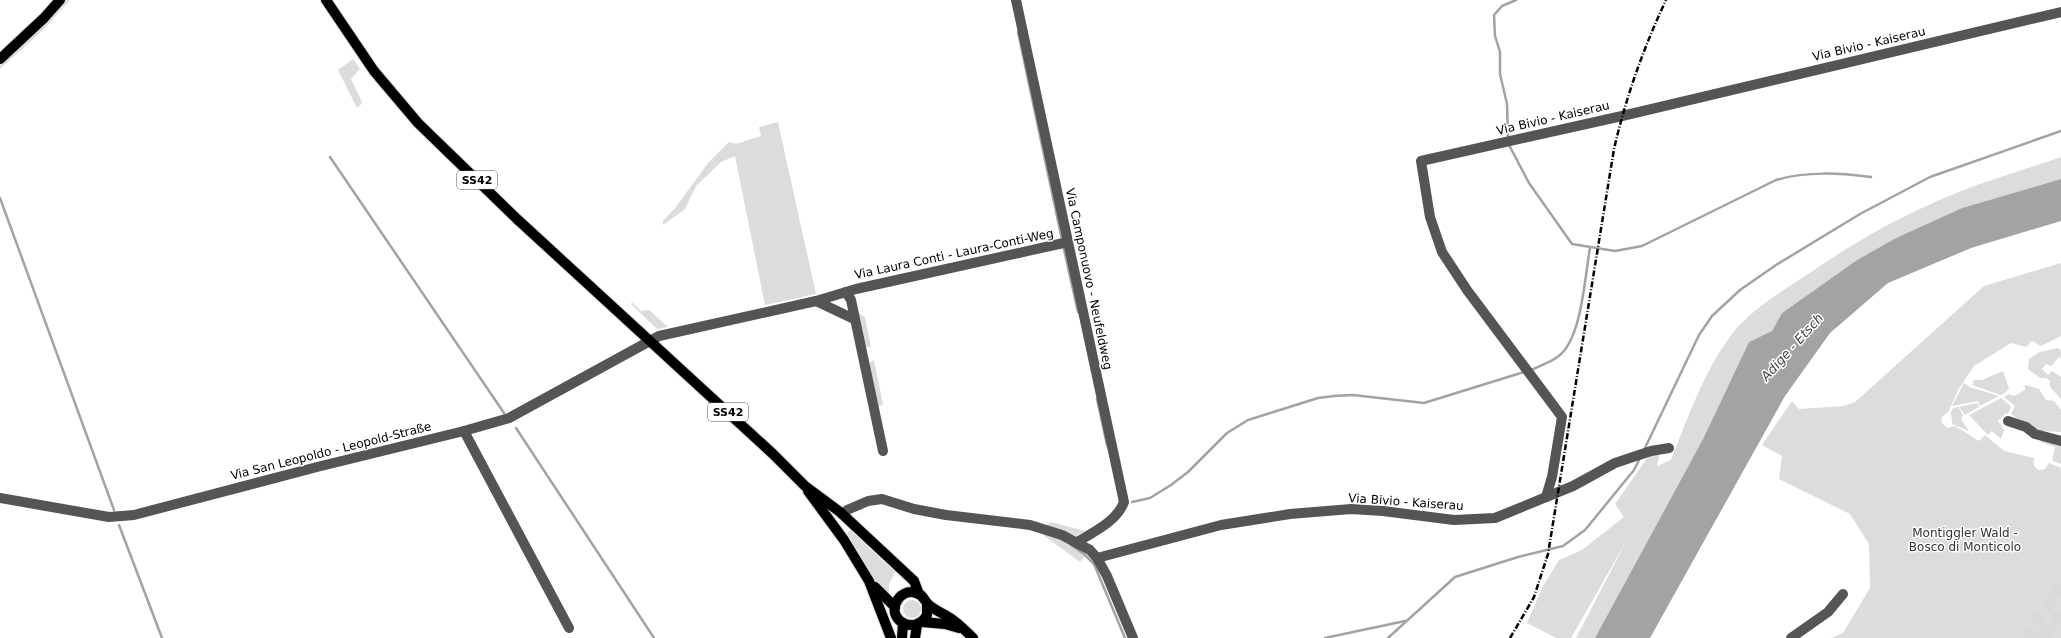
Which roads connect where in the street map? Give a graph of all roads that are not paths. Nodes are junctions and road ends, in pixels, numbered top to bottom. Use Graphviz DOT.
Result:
graph roads {
  1 [pos="60,0"];
  2 [pos="326,0"];
  3 [pos="1016,0"];
  4 [pos="2061,12"];
  5 [pos="0,59"];
  6 [pos="1064,243"];
  7 [pos="846,292"];
  8 [pos="816,301"];
  9 [pos="854,319"];
  10 [pos="650,340"];
  11 [pos="2008,421"];
  12 [pos="464,432"];
  13 [pos="2061,441"];
  14 [pos="1669,448"];
  15 [pos="883,451"];
  16 [pos="805,486"];
  17 [pos="1546,497"];
  18 [pos="0,498"];
  19 [pos="847,510"];
  20 [pos="1077,542"];
  21 [pos="1097,558"];
  22 [pos="869,581"];
  23 [pos="919,594"];
  24 [pos="1843,594"];
  25 [pos="927,603"];
  26 [pos="894,608"];
  27 [pos="903,623"];
  28 [pos="920,623"];
  29 [pos="569,628"];
  30 [pos="964,630"];
  31 [pos="891,638"];
  32 [pos="902,638"];
  33 [pos="915,638"];
  34 [pos="973,638"];
  35 [pos="1133,638"];
  36 [pos="1791,638"];
  1 -- 5 [label="main road"];
  2 -- 10 [label="main road, SS42"];
  3 -- 6 [label="street, Via Camponuovo - Neufeldweg"];
  4 -- 17 [label="street, Via Bivio - Kaiserau"];
  6 -- 7 [label="street, Via Laura Conti - Laura-Conti-Weg"];
  6 -- 20 [label="street, Via Camponuovo - Neufeldweg"];
  7 -- 8 [label="street, Via Laura Conti - Laura-Conti-Weg"];
  7 -- 9 [label="street, Via Laura Conti - Laura-Conti-Weg"];
  8 -- 9 [label="street"];
  8 -- 10 [label="street, Via Laura Conti - Laura-Conti-Weg"];
  9 -- 15 [label="street, Via Laura Conti - Laura-Conti-Weg"];
  10 -- 12 [label="street, Via San Leopoldo - Leopold-Straße"];
  10 -- 16 [label="main road, SS42"];
  11 -- 13 [label="street"];
  12 -- 18 [label="street, Via San Leopoldo - Leopold-Straße"];
  12 -- 29 [label="street"];
  14 -- 17 [label="street, Via Bivio - Kaiserau"];
  16 -- 22 [label="main road, SS42"];
  16 -- 23 [label="main road, SS42"];
  17 -- 21 [label="street, Via Bivio - Kaiserau"];
  19 -- 20 [label="street"];
  20 -- 21 [label="street"];
  21 -- 35 [label="street"];
  22 -- 26 [label="main road, SS42"];
  22 -- 31 [label="main road, SS42"];
  23 -- 25 [label="main road, SS42"];
  23 -- 26 [label="main road"];
  24 -- 36 [label="street"];
  25 -- 28 [label="main road"];
  25 -- 30 [label="main road"];
  26 -- 27 [label="main road, SS42"];
  27 -- 28 [label="main road"];
  27 -- 32 [label="main road"];
  28 -- 30 [label="main road"];
  28 -- 33 [label="main road"];
  30 -- 34 [label="main road"];
}
